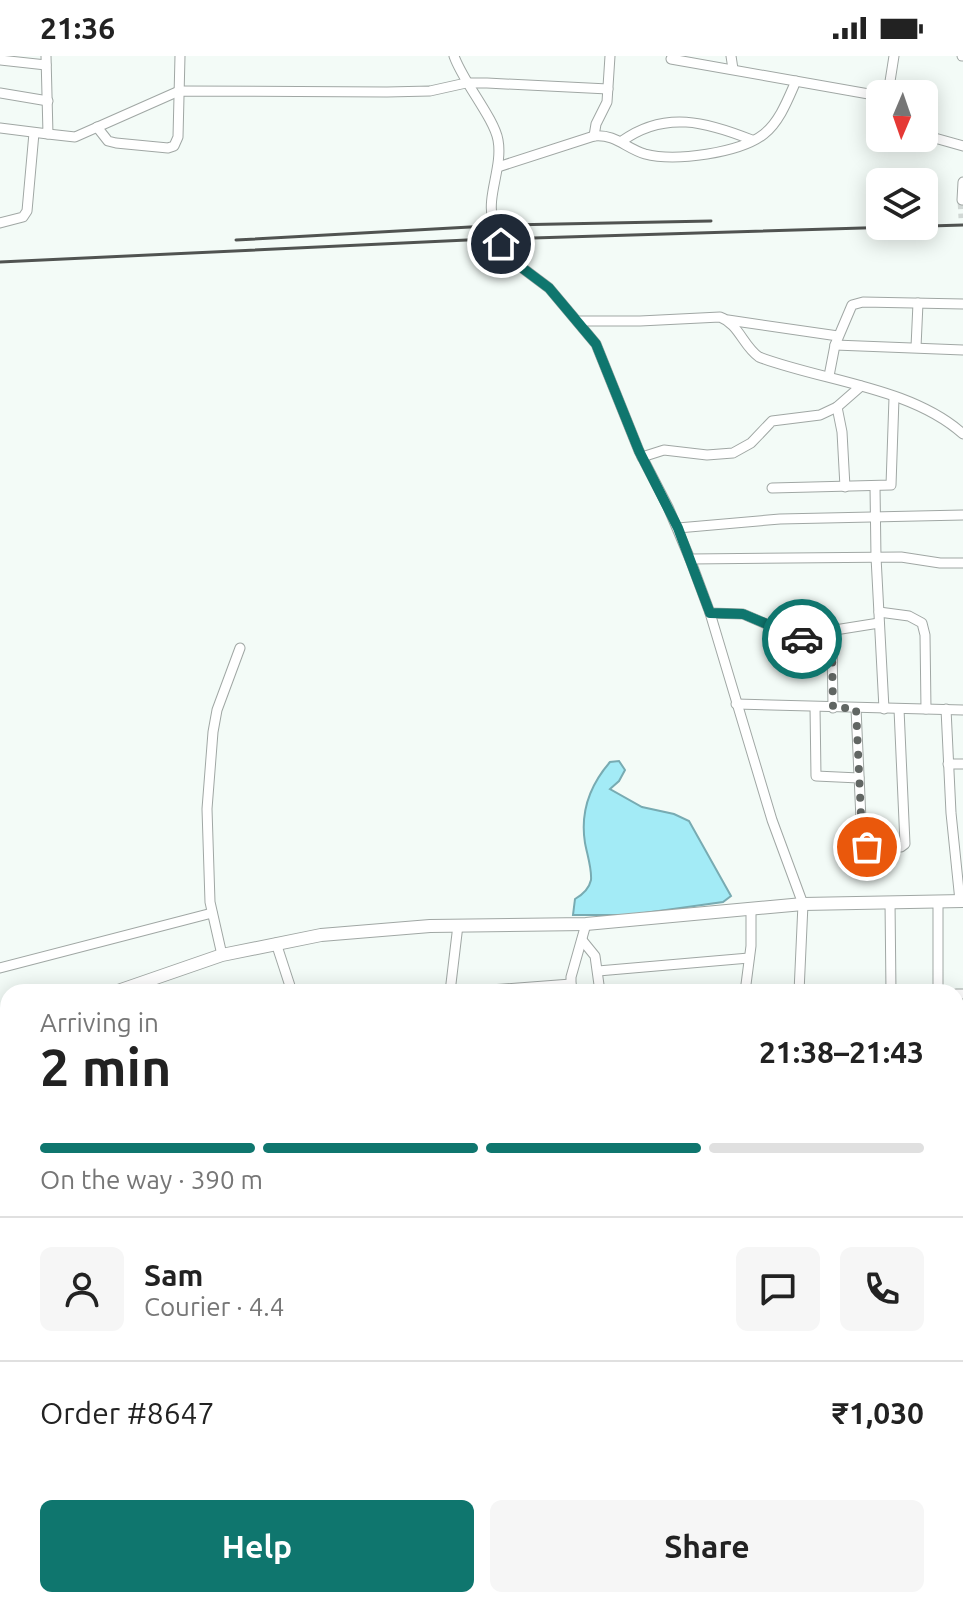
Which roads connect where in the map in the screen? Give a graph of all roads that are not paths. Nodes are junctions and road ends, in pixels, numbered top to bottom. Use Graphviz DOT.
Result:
graph roads {
  1 [pos="180,56"];
  2 [pos="454,56"];
  3 [pos="610,56"];
  4 [pos="731,56"];
  5 [pos="894,56"];
  6 [pos="671,59"];
  7 [pos="0,60"];
  8 [pos="46,60"];
  9 [pos="733,69"];
  10 [pos="890,80"];
  11 [pos="796,81"];
  12 [pos="466,83"];
  13 [pos="608,89"];
  14 [pos="179,91"];
  15 [pos="0,93"];
  16 [pos="866,94"];
  17 [pos="48,101"];
  18 [pos="97,127"];
  19 [pos="0,128"];
  20 [pos="34,133"];
  21 [pos="48,134"];
  22 [pos="594,136"];
  23 [pos="938,139"];
  24 [pos="752,140"];
  25 [pos="622,141"];
  26 [pos="963,146"];
  27 [pos="498,167"];
  28 [pos="963,182"];
  29 [pos="962,200"];
  30 [pos="493,221"];
  31 [pos="0,223"];
  32 [pos="501,244"];
  33 [pos="918,303"];
  34 [pos="963,304"];
  35 [pos="728,320"];
  36 [pos="578,321"];
  37 [pos="836,340"];
  38 [pos="916,347"];
  39 [pos="963,350"];
  40 [pos="829,376"];
  41 [pos="861,386"];
  42 [pos="894,398"];
  43 [pos="837,407"];
  44 [pos="963,434"];
  45 [pos="642,457"];
  46 [pos="845,487"];
  47 [pos="875,487"];
  48 [pos="772,488"];
  49 [pos="963,515"];
  50 [pos="875,516"];
  51 [pos="678,528"];
  52 [pos="876,557"];
  53 [pos="690,559"];
  54 [pos="963,563"];
  55 [pos="710,613"];
  56 [pos="879,618"];
  57 [pos="240,648"];
  58 [pos="832,652"];
  59 [pos="736,704"];
  60 [pos="815,707"];
  61 [pos="833,708"];
  62 [pos="856,708"];
  63 [pos="884,709"];
  64 [pos="899,709"];
  65 [pos="926,709"];
  66 [pos="946,709"];
  67 [pos="963,710"];
  68 [pos="948,764"];
  69 [pos="963,764"];
  70 [pos="859,778"];
  71 [pos="961,901"];
  72 [pos="890,902"];
  73 [pos="938,902"];
  74 [pos="803,904"];
  75 [pos="751,909"];
  76 [pos="212,913"];
  77 [pos="586,924"];
  78 [pos="458,925"];
  79 [pos="582,940"];
  80 [pos="276,943"];
  81 [pos="222,955"];
  82 [pos="749,958"];
  83 [pos="0,968"];
  84 [pos="598,971"];
  85 [pos="138,984"];
  86 [pos="289,984"];
  87 [pos="451,984"];
  88 [pos="572,984"];
  89 [pos="599,984"];
  90 [pos="746,984"];
  91 [pos="799,984"];
  92 [pos="891,984"];
  93 [pos="938,984"];
  94 [pos="116,1608"];
  95 [pos="123,1608"];
  1 -- 14 [label="street"];
  2 -- 12 [label="street"];
  3 -- 13 [label="street"];
  4 -- 9 [label="street"];
  5 -- 10 [label="street"];
  6 -- 9 [label="street"];
  7 -- 8 [label="street"];
  8 -- 17 [label="street"];
  9 -- 11 [label="street"];
  11 -- 16 [label="street"];
  11 -- 24 [label="street"];
  12 -- 13 [label="street"];
  12 -- 14 [label="street"];
  12 -- 27 [label="street"];
  13 -- 22 [label="street"];
  14 -- 18 [label="street"];
  14 -- 18 [label="street"];
  15 -- 17 [label="street"];
  17 -- 21 [label="street"];
  18 -- 21 [label="street"];
  19 -- 20 [label="street"];
  20 -- 21 [label="street"];
  20 -- 31 [label="street"];
  22 -- 25 [label="street"];
  22 -- 27 [label="street"];
  23 -- 26 [label="street"];
  24 -- 25 [label="street"];
  24 -- 25 [label="street"];
  27 -- 30 [label="street"];
  28 -- 29 [label="street"];
  32 -- 36 [label="street"];
  33 -- 34 [label="street"];
  33 -- 37 [label="street"];
  33 -- 38 [label="street"];
  35 -- 36 [label="street"];
  35 -- 37 [label="street"];
  35 -- 40 [label="street"];
  36 -- 45 [label="street"];
  37 -- 38 [label="street"];
  37 -- 40 [label="street"];
  38 -- 39 [label="street"];
  40 -- 41 [label="street"];
  41 -- 42 [label="street"];
  41 -- 43 [label="street"];
  42 -- 44 [label="street"];
  42 -- 47 [label="street"];
  43 -- 45 [label="street"];
  43 -- 46 [label="street"];
  45 -- 51 [label="street"];
  46 -- 47 [label="street"];
  46 -- 48 [label="street"];
  47 -- 50 [label="street"];
  49 -- 50 [label="street"];
  50 -- 51 [label="street"];
  50 -- 52 [label="street"];
  51 -- 53 [label="street"];
  52 -- 53 [label="street"];
  52 -- 54 [label="street"];
  52 -- 56 [label="street"];
  53 -- 55 [label="street"];
  55 -- 58 [label="street"];
  55 -- 59 [label="street"];
  56 -- 58 [label="street"];
  56 -- 63 [label="street"];
  56 -- 65 [label="street"];
  57 -- 76 [label="street"];
  58 -- 61 [label="street"];
  59 -- 60 [label="street"];
  59 -- 74 [label="street"];
  60 -- 61 [label="street"];
  60 -- 70 [label="street"];
  61 -- 62 [label="street"];
  62 -- 63 [label="street"];
  62 -- 70 [label="street"];
  63 -- 64 [label="street"];
  64 -- 65 [label="street"];
  64 -- 70 [label="street"];
  65 -- 66 [label="street"];
  66 -- 67 [label="street"];
  66 -- 68 [label="street"];
  68 -- 69 [label="street"];
  68 -- 71 [label="street"];
  71 -- 73 [label="street"];
  72 -- 73 [label="street"];
  72 -- 74 [label="street"];
  72 -- 92 [label="street"];
  73 -- 93 [label="street"];
  74 -- 75 [label="street"];
  74 -- 91 [label="street"];
  75 -- 77 [label="street"];
  75 -- 82 [label="street"];
  76 -- 81 [label="street"];
  76 -- 83 [label="street"];
  77 -- 78 [label="street"];
  77 -- 79 [label="street"];
  78 -- 80 [label="street"];
  78 -- 87 [label="street"];
  79 -- 84 [label="street"];
  79 -- 88 [label="street"];
  80 -- 81 [label="street"];
  80 -- 86 [label="street"];
  81 -- 85 [label="street"];
  82 -- 84 [label="street"];
  82 -- 90 [label="street"];
  84 -- 89 [label="street"];
  94 -- 95 [label="street"];
}
